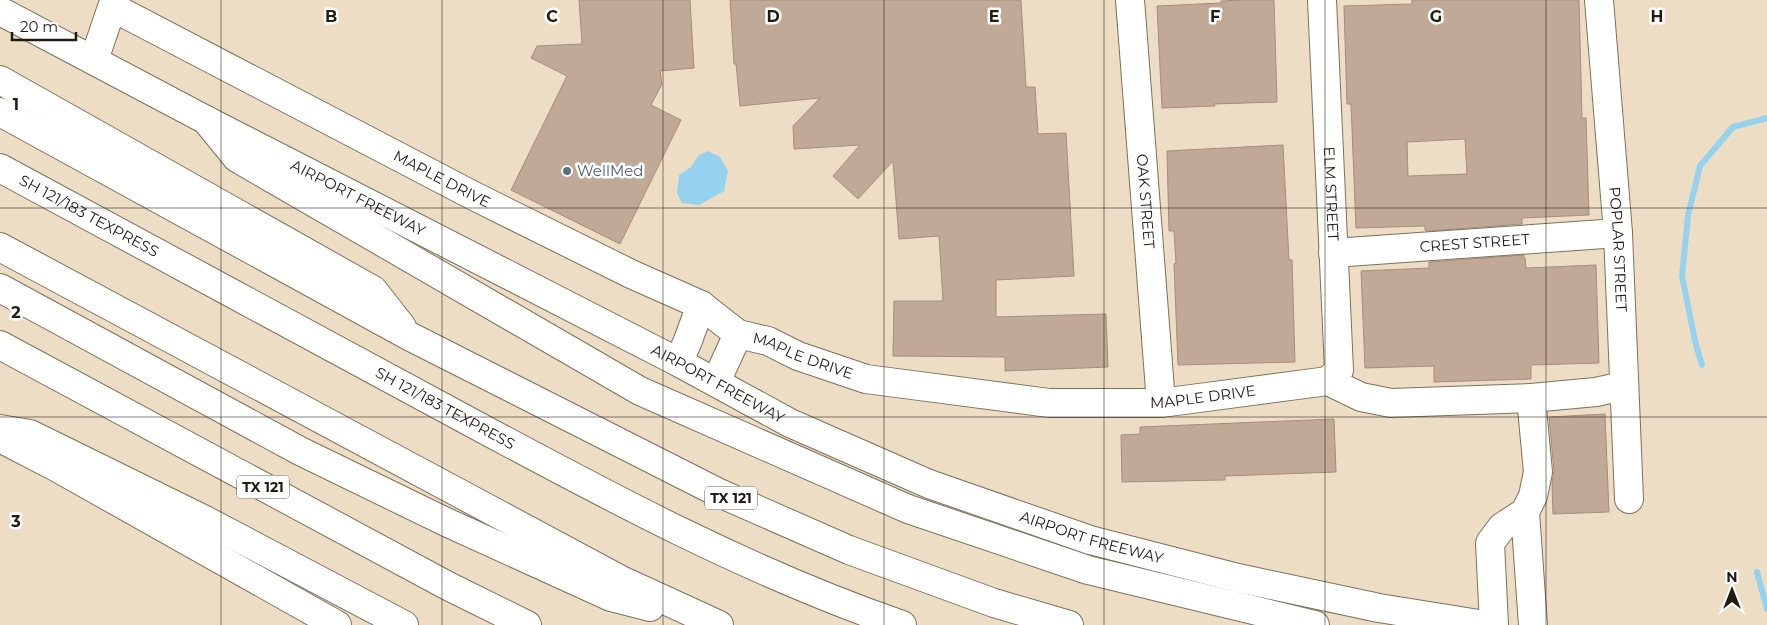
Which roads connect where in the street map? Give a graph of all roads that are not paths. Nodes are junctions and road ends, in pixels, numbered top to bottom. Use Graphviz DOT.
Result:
graph roads {
  1 [pos="1130,0"];
  2 [pos="1322,0"];
  3 [pos="1599,0"];
  4 [pos="0,11"];
  5 [pos="94,60"];
  6 [pos="0,80"];
  7 [pos="0,112"];
  8 [pos="206,120"];
  9 [pos="0,168"];
  10 [pos="1618,233"];
  11 [pos="0,247"];
  12 [pos="1333,253"];
  13 [pos="0,288"];
  14 [pos="701,304"];
  15 [pos="738,334"];
  16 [pos="409,336"];
  17 [pos="0,346"];
  18 [pos="678,362"];
  19 [pos="1328,381"];
  20 [pos="716,382"];
  21 [pos="1623,386"];
  22 [pos="1532,398"];
  23 [pos="1161,403"];
  24 [pos="0,429"];
  25 [pos="0,438"];
  26 [pos="1629,499"];
  27 [pos="1525,512"];
  28 [pos="717,624"];
  29 [pos="337,625"];
  30 [pos="404,625"];
  31 [pos="527,625"];
  32 [pos="902,625"];
  33 [pos="1069,625"];
  34 [pos="1315,625"];
  35 [pos="1485,625"];
  36 [pos="1494,625"];
  37 [pos="1533,625"];
  1 -- 23 [label="main road, OAK STREET"];
  2 -- 12 [label="main road, ELM STREET"];
  3 -- 10 [label="main road, POPLAR STREET"];
  4 -- 5 [label="main road, AIRPORT FREEWAY"];
  5 -- 8 [label="main road, AIRPORT FREEWAY"];
  5 -- 14 [label="main road, MAPLE DRIVE"];
  6 -- 16 [label="main road"];
  7 -- 16 [label="main road, TX 121"];
  8 -- 18 [label="main road, AIRPORT FREEWAY"];
  8 -- 34 [label="main road"];
  9 -- 32 [label="main road, SH 121/183 TEXPRESS"];
  10 -- 12 [label="main road, CREST STREET"];
  10 -- 21 [label="main road, POPLAR STREET"];
  11 -- 28 [label="main road"];
  12 -- 19 [label="main road, ELM STREET"];
  13 -- 28 [label="main road"];
  14 -- 15 [label="main road, MAPLE DRIVE"];
  14 -- 18 [label="main road"];
  15 -- 20 [label="main road"];
  15 -- 23 [label="main road, MAPLE DRIVE"];
  16 -- 33 [label="main road, TX 121"];
  17 -- 31 [label="main road, TX 121"];
  18 -- 20 [label="main road, AIRPORT FREEWAY"];
  19 -- 22 [label="main road"];
  19 -- 23 [label="main road, MAPLE DRIVE"];
  20 -- 35 [label="main road, AIRPORT FREEWAY"];
  21 -- 22 [label="main road"];
  21 -- 26 [label="main road, POPLAR STREET"];
  22 -- 27 [label="main road"];
  24 -- 30 [label="main road"];
  25 -- 29 [label="main road"];
  27 -- 36 [label="main road"];
  27 -- 37 [label="main road"];
}
